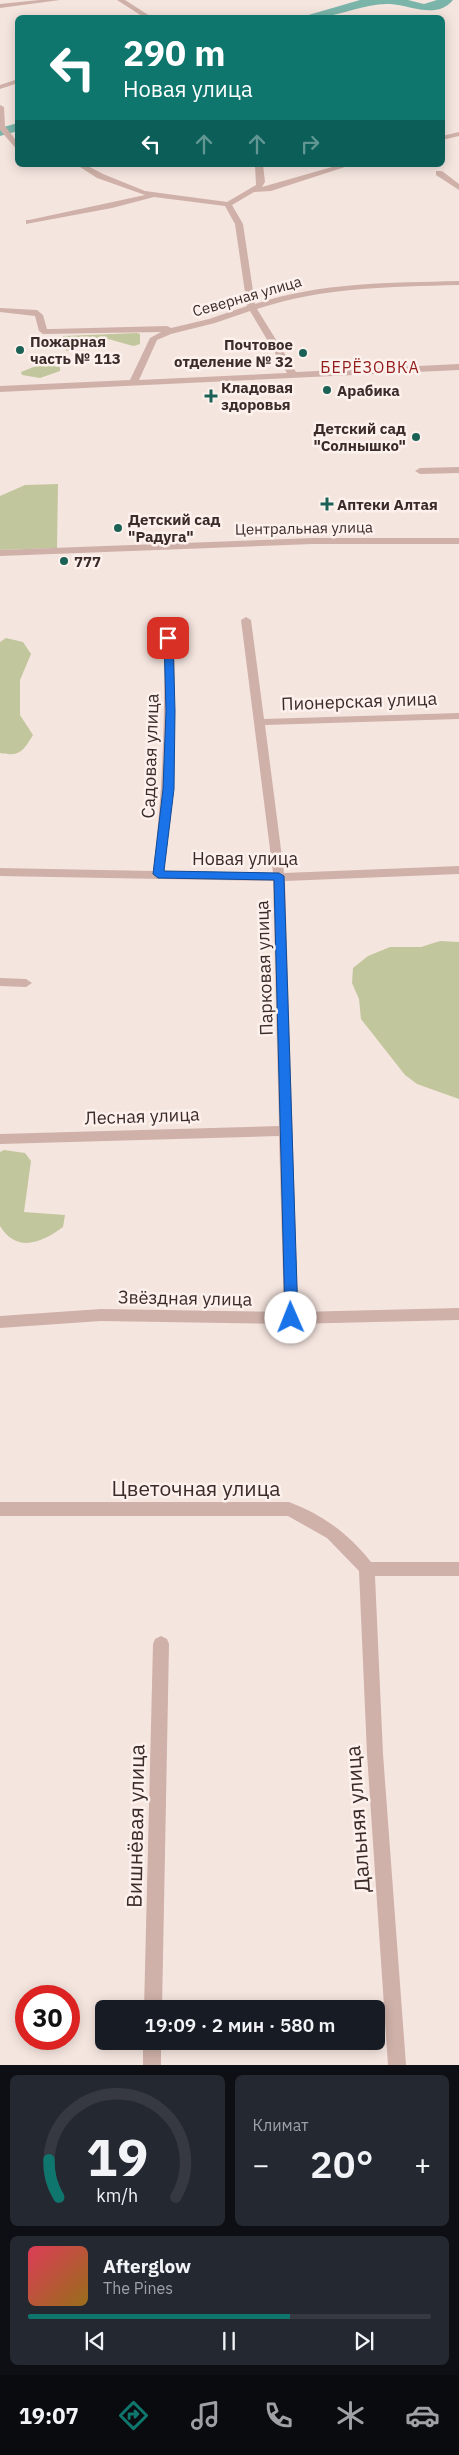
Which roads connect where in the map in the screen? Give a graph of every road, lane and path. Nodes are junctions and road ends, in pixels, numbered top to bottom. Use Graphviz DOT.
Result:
graph roads {
  1 [pos="57,0"];
  2 [pos="120,0"];
  3 [pos="0,6"];
  4 [pos="145,15"];
  5 [pos="15,82"];
  6 [pos="0,87"];
  7 [pos="0,107"];
  8 [pos="459,134"];
  9 [pos="445,137"];
  10 [pos="15,145"];
  11 [pos="85,167"];
  12 [pos="259,167"];
  13 [pos="340,167"];
  14 [pos="439,173"];
  15 [pos="459,188"];
  16 [pos="253,190"];
  17 [pos="156,195"];
  18 [pos="228,204"];
  19 [pos="29,222"];
  20 [pos="459,283"];
  21 [pos="251,306"];
  22 [pos="0,310"];
  23 [pos="174,329"];
  24 [pos="459,367"];
  25 [pos="293,375"];
  26 [pos="133,383"];
  27 [pos="0,389"];
  28 [pos="459,470"];
  29 [pos="420,471"];
  30 [pos="459,542"];
  31 [pos="0,553"];
  32 [pos="246,620"];
  33 [pos="168,638"];
  34 [pos="459,716"];
  35 [pos="260,722"];
  36 [pos="459,870"];
  37 [pos="0,872"];
  38 [pos="158,874"];
  39 [pos="279,876"];
  40 [pos="0,982"];
  41 [pos="26,983"];
  42 [pos="286,1131"];
  43 [pos="0,1139"];
  44 [pos="459,1314"];
  45 [pos="291,1318"];
  46 [pos="0,1322"];
  47 [pos="0,1509"];
  48 [pos="367,1569"];
  49 [pos="459,1569"];
  50 [pos="161,1644"];
  51 [pos="153,2000"];
  52 [pos="152,2050"];
  53 [pos="152,2065"];
  54 [pos="397,2065"];
  1 -- 3 [label="street"];
  2 -- 4 [label="street"];
  5 -- 6 [label="street"];
  7 -- 10 [label="street"];
  8 -- 9 [label="street"];
  11 -- 17 [label="street"];
  12 -- 16 [label="street"];
  13 -- 16 [label="street"];
  14 -- 15 [label="street"];
  16 -- 18 [label="street"];
  17 -- 18 [label="street"];
  17 -- 19 [label="street"];
  18 -- 21 [label="street"];
  20 -- 21 [label="street, Северная улица"];
  21 -- 23 [label="street, Северная улица"];
  21 -- 25 [label="street"];
  22 -- 23 [label="street"];
  23 -- 26 [label="street, Северная улица"];
  24 -- 25 [label="street"];
  25 -- 26 [label="street"];
  26 -- 27 [label="street"];
  28 -- 29 [label="street"];
  30 -- 31 [label="street, Центральная улица"];
  32 -- 35 [label="street, Парковая улица"];
  33 -- 38 [label="street, Садовая улица"];
  34 -- 35 [label="street, Пионерская улица"];
  35 -- 39 [label="street, Парковая улица"];
  36 -- 39 [label="street, Новая улица"];
  37 -- 38 [label="street, Новая улица"];
  38 -- 39 [label="street, Новая улица"];
  39 -- 42 [label="street, Парковая улица"];
  40 -- 41 [label="street"];
  42 -- 43 [label="street, Лесная улица"];
  42 -- 45 [label="street, Парковая улица"];
  44 -- 45 [label="street, Звёздная улица"];
  45 -- 46 [label="street, Звёздная улица"];
  47 -- 48 [label="street, Цветочная улица"];
  48 -- 49 [label="street"];
  48 -- 54 [label="street, Дальняя улица"];
  50 -- 51 [label="street, Вишнёвая улица"];
  52 -- 53 [label="street"];
}
